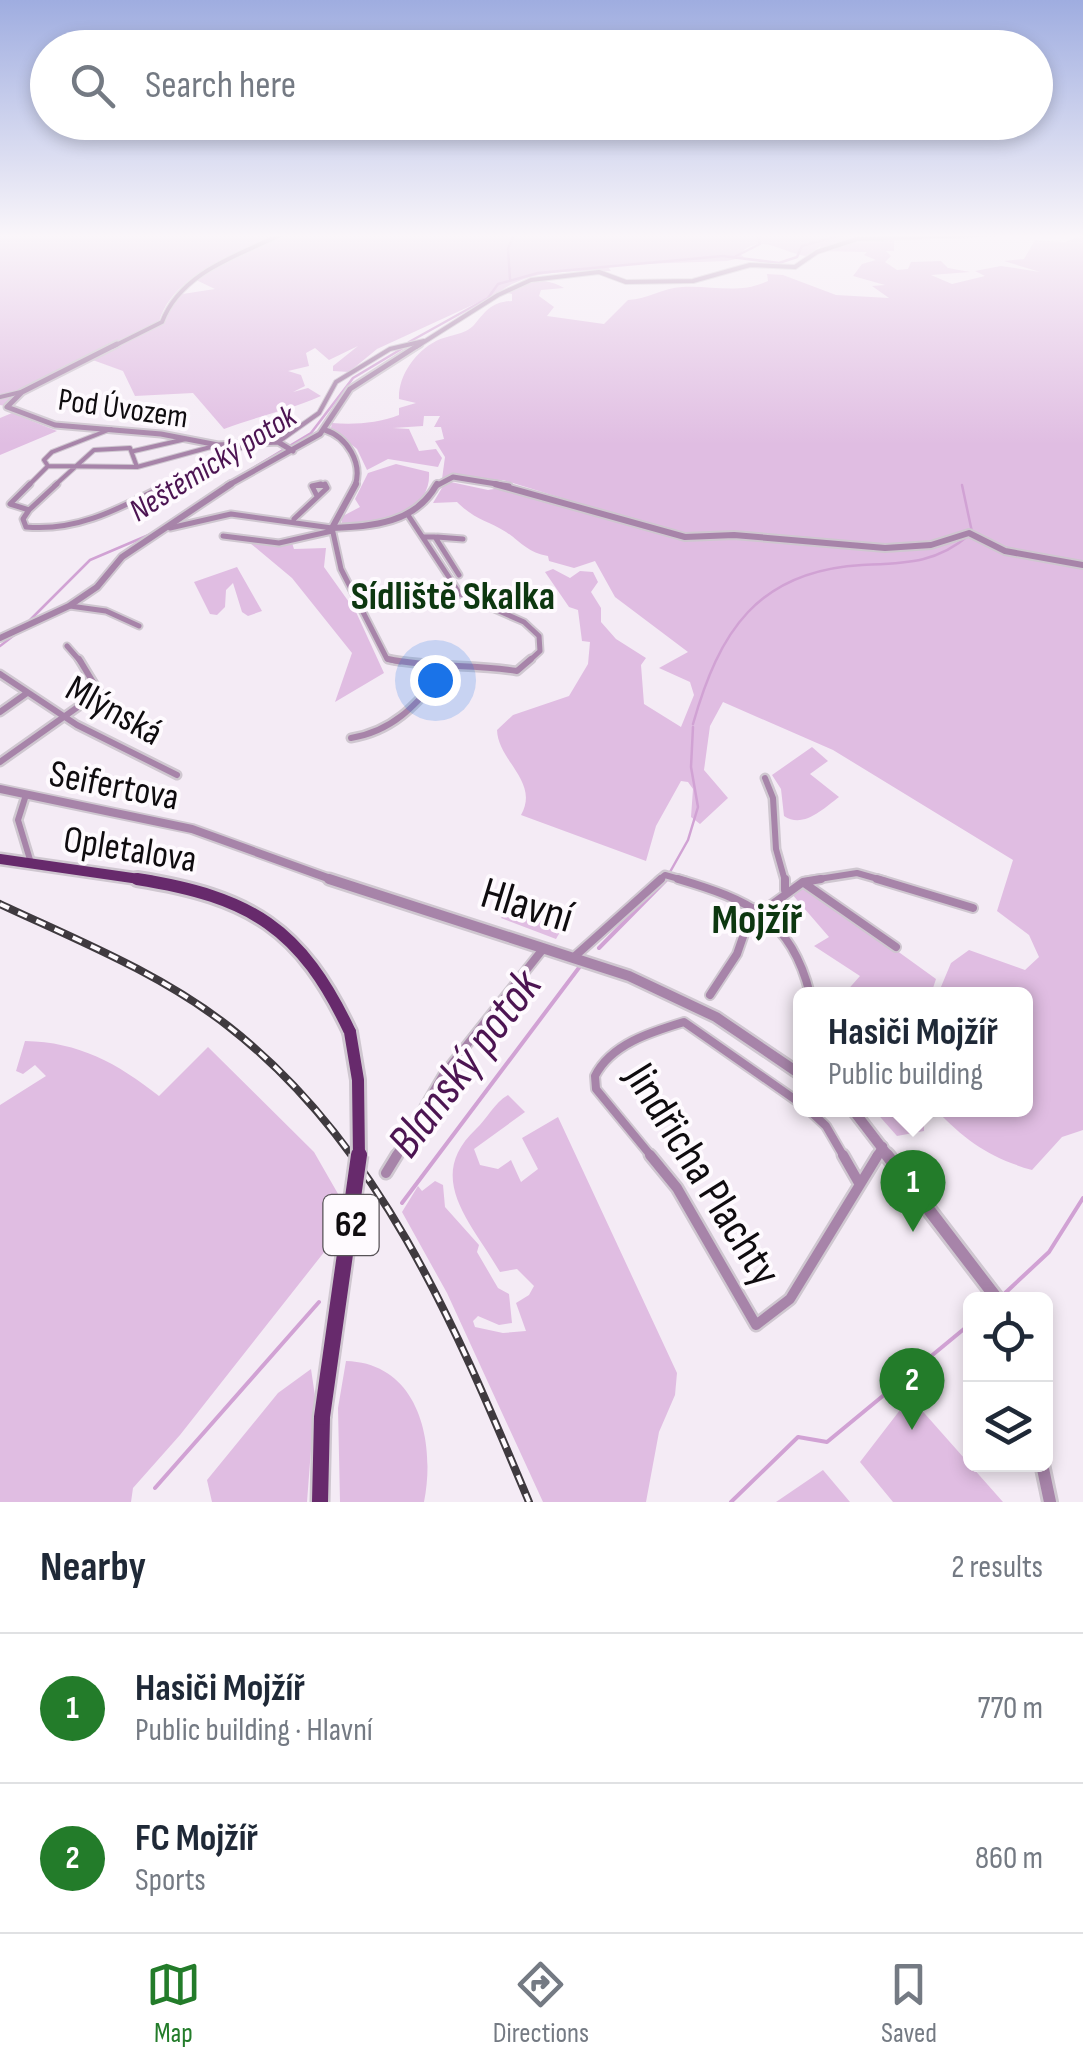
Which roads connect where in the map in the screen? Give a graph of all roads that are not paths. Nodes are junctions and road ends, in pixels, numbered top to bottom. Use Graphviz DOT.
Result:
graph roads {
  1 [pos="169,304"];
  2 [pos="487,304"];
  3 [pos="425,340"];
  4 [pos="22,392"];
  5 [pos="0,397"];
  6 [pos="3,406"];
  7 [pos="112,428"];
  8 [pos="325,430"];
  9 [pos="186,439"];
  10 [pos="248,444"];
  11 [pos="218,445"];
  12 [pos="286,446"];
  13 [pos="134,451"];
  14 [pos="48,466"];
  15 [pos="75,467"];
  16 [pos="137,467"];
  17 [pos="317,496"];
  18 [pos="29,510"];
  19 [pos="408,515"];
  20 [pos="294,520"];
  21 [pos="169,528"];
  22 [pos="332,530"];
  23 [pos="222,536"];
  24 [pos="423,537"];
  25 [pos="435,538"];
  26 [pos="463,539"];
  27 [pos="1083,566"];
  28 [pos="459,575"];
  29 [pos="69,606"];
  30 [pos="139,626"];
  31 [pos="0,638"];
  32 [pos="67,646"];
  33 [pos="442,666"];
  34 [pos="0,674"];
  35 [pos="27,692"];
  36 [pos="0,712"];
  37 [pos="60,716"];
  38 [pos="350,738"];
  39 [pos="0,762"];
  40 [pos="177,774"];
  41 [pos="765,778"];
  42 [pos="0,789"];
  43 [pos="24,798"];
  44 [pos="218,838"];
  45 [pos="0,858"];
  46 [pos="31,864"];
  47 [pos="803,882"];
  48 [pos="785,891"];
  49 [pos="974,908"];
  50 [pos="757,910"];
  51 [pos="544,948"];
  52 [pos="896,948"];
  53 [pos="573,957"];
  54 [pos="809,987"];
  55 [pos="710,995"];
  56 [pos="793,1068"];
  57 [pos="793,1098"];
  58 [pos="816,1117"];
  59 [pos="859,1117"];
  60 [pos="882,1146"];
  61 [pos="386,1172"];
  62 [pos="859,1183"];
  63 [pos="992,1292"];
  64 [pos="1044,1472"];
  65 [pos="320,1502"];
  66 [pos="1050,1502"];
  1 -- 4 [label="street"];
  2 -- 3 [label="street"];
  3 -- 8 [label="street"];
  3 -- 12 [label="street"];
  4 -- 5 [label="street"];
  4 -- 6 [label="street"];
  6 -- 7 [label="street, Pod Úvozem"];
  7 -- 9 [label="street, Pod Úvozem"];
  7 -- 14 [label="street"];
  8 -- 12 [label="street"];
  8 -- 22 [label="street"];
  9 -- 11 [label="street, Pod Úvozem"];
  9 -- 13 [label="street"];
  10 -- 11 [label="street, Pod Úvozem"];
  10 -- 12 [label="street, Pod Úvozem"];
  10 -- 18 [label="street"];
  11 -- 16 [label="street"];
  12 -- 21 [label="street"];
  13 -- 15 [label="street"];
  13 -- 16 [label="street"];
  14 -- 15 [label="street"];
  14 -- 18 [label="street"];
  15 -- 16 [label="street"];
  15 -- 18 [label="street"];
  17 -- 20 [label="street"];
  19 -- 22 [label="street"];
  19 -- 24 [label="street"];
  19 -- 27 [label="street"];
  20 -- 21 [label="street"];
  20 -- 22 [label="street"];
  21 -- 29 [label="street"];
  22 -- 23 [label="street"];
  22 -- 33 [label="street"];
  24 -- 25 [label="street"];
  24 -- 33 [label="street"];
  25 -- 26 [label="street"];
  25 -- 28 [label="street"];
  29 -- 30 [label="street"];
  29 -- 31 [label="street"];
  32 -- 37 [label="street"];
  33 -- 38 [label="street"];
  34 -- 35 [label="street, Mlýnská"];
  35 -- 36 [label="street, Mlýnská"];
  35 -- 37 [label="street, Mlýnská"];
  37 -- 39 [label="street"];
  37 -- 40 [label="street, Mlýnská"];
  41 -- 48 [label="street"];
  42 -- 43 [label="street, Seifertova"];
  43 -- 44 [label="street, Seifertova"];
  43 -- 46 [label="street"];
  44 -- 51 [label="street, Hlavní"];
  45 -- 46 [label="main road, Opletalova / 62"];
  46 -- 65 [label="main road, Opletalova / 62, bridge"];
  47 -- 48 [label="street"];
  47 -- 49 [label="street"];
  47 -- 52 [label="street"];
  48 -- 50 [label="street"];
  50 -- 53 [label="street"];
  50 -- 54 [label="street"];
  50 -- 55 [label="street"];
  51 -- 53 [label="street, Hlavní"];
  51 -- 61 [label="street"];
  53 -- 56 [label="street, Hlavní"];
  57 -- 62 [label="street, Jindřicha Plachty"];
  58 -- 62 [label="street"];
  59 -- 60 [label="street"];
  60 -- 62 [label="street, Jindřicha Plachty"];
  60 -- 63 [label="street"];
  64 -- 66 [label="street"];
}
